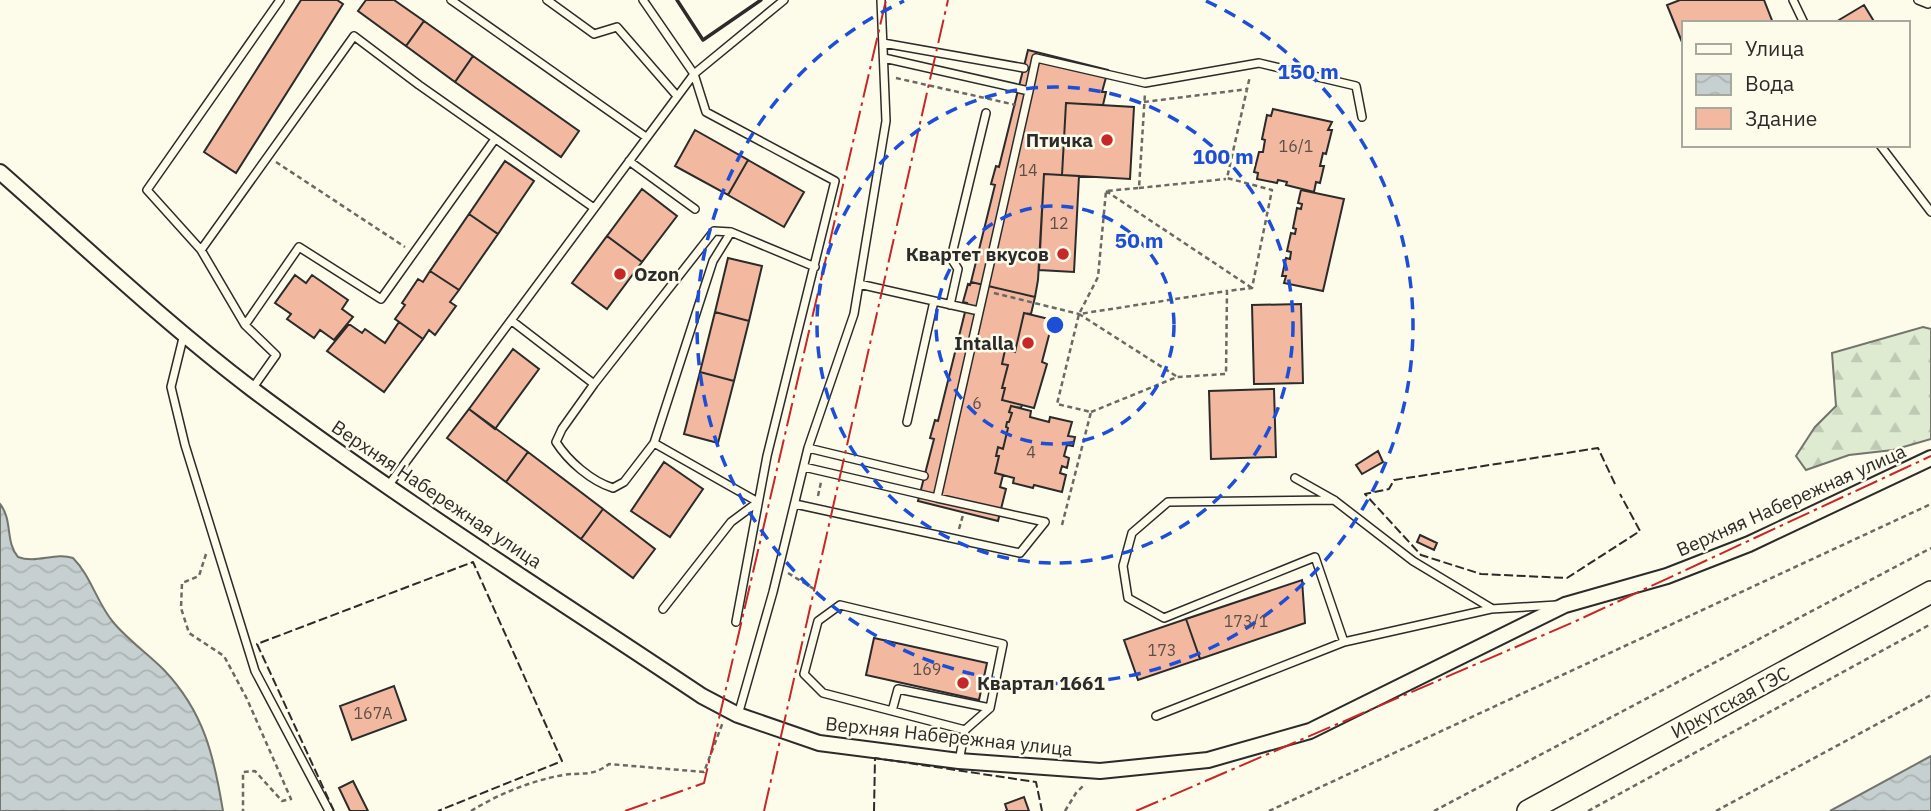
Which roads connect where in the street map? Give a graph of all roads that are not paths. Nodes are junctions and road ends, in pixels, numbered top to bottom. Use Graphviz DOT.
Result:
graph roads {
  1 [pos="280,0"];
  2 [pos="451,0"];
  3 [pos="547,0"];
  4 [pos="784,0"];
  5 [pos="881,0"];
  6 [pos="1793,0"];
  7 [pos="1918,0"];
  8 [pos="645,1"];
  9 [pos="1931,1"];
  10 [pos="1803,21"];
  11 [pos="883,43"];
  12 [pos="884,58"];
  13 [pos="1024,68"];
  14 [pos="695,74"];
  15 [pos="1029,91"];
  16 [pos="677,96"];
  17 [pos="986,113"];
  18 [pos="1362,117"];
  19 [pos="646,137"];
  20 [pos="495,139"];
  21 [pos="1882,147"];
  22 [pos="629,161"];
  23 [pos="0,172"];
  24 [pos="594,208"];
  25 [pos="695,209"];
  26 [pos="1931,212"];
  27 [pos="730,232"];
  28 [pos="201,250"];
  29 [pos="815,267"];
  30 [pos="859,285"];
  31 [pos="934,301"];
  32 [pos="950,305"];
  33 [pos="979,312"];
  34 [pos="512,321"];
  35 [pos="245,325"];
  36 [pos="184,333"];
  37 [pos="593,384"];
  38 [pos="252,389"];
  39 [pos="907,422"];
  40 [pos="654,443"];
  41 [pos="808,448"];
  42 [pos="1931,458"];
  43 [pos="804,467"];
  44 [pos="924,476"];
  45 [pos="1295,478"];
  46 [pos="388,486"];
  47 [pos="937,498"];
  48 [pos="1334,500"];
  49 [pos="758,502"];
  50 [pos="795,504"];
  51 [pos="1931,592"];
  52 [pos="1565,605"];
  53 [pos="1491,608"];
  54 [pos="663,609"];
  55 [pos="736,622"];
  56 [pos="1344,642"];
  57 [pos="990,708"];
  58 [pos="892,711"];
  59 [pos="733,713"];
  60 [pos="1156,716"];
  61 [pos="965,730"];
  62 [pos="959,761"];
  63 [pos="329,811"];
  64 [pos="1528,811"];
  1 -- 28 [label="lane"];
  2 -- 19 [label="lane"];
  3 -- 16 [label="lane"];
  4 -- 14 [label="lane"];
  5 -- 11 [label="lane"];
  6 -- 10 [label="lane"];
  7 -- 9 [label="lane"];
  8 -- 14 [label="lane"];
  11 -- 12 [label="lane"];
  11 -- 13 [label="lane"];
  12 -- 15 [label="lane"];
  12 -- 30 [label="lane"];
  14 -- 16 [label="lane"];
  14 -- 29 [label="lane"];
  15 -- 18 [label="lane"];
  15 -- 33 [label="lane"];
  16 -- 19 [label="lane"];
  17 -- 32 [label="lane"];
  19 -- 22 [label="lane"];
  20 -- 24 [label="lane"];
  20 -- 28 [label="lane"];
  20 -- 35 [label="lane"];
  21 -- 26 [label="lane"];
  22 -- 24 [label="lane"];
  22 -- 25 [label="lane"];
  23 -- 36 [label="street, Верхняя Набережная улица"];
  24 -- 34 [label="lane"];
  27 -- 29 [label="lane"];
  27 -- 37 [label="lane"];
  27 -- 40 [label="lane"];
  28 -- 35 [label="lane"];
  29 -- 49 [label="lane"];
  30 -- 31 [label="lane"];
  30 -- 41 [label="lane"];
  31 -- 32 [label="lane"];
  31 -- 39 [label="lane"];
  32 -- 33 [label="lane"];
  33 -- 47 [label="lane"];
  34 -- 37 [label="lane"];
  34 -- 46 [label="lane"];
  35 -- 38 [label="lane"];
  36 -- 38 [label="street, Верхняя Набережная улица"];
  36 -- 63 [label="lane"];
  37 -- 40 [label="lane"];
  38 -- 46 [label="street, Верхняя Набережная улица"];
  40 -- 49 [label="lane"];
  41 -- 43 [label="lane"];
  41 -- 44 [label="lane"];
  42 -- 52 [label="street, Верхняя Набережная улица"];
  43 -- 47 [label="lane"];
  43 -- 50 [label="lane"];
  45 -- 48 [label="lane"];
  46 -- 59 [label="street, Верхняя Набережная улица"];
  47 -- 50 [label="lane"];
  48 -- 53 [label="lane"];
  48 -- 56 [label="lane"];
  49 -- 54 [label="lane"];
  49 -- 55 [label="lane"];
  50 -- 59 [label="lane"];
  51 -- 64 [label="main road, Иркутская ГЭС"];
  52 -- 53 [label="lane"];
  52 -- 62 [label="street, Верхняя Набережная улица"];
  53 -- 56 [label="lane"];
  56 -- 60 [label="lane"];
  57 -- 58 [label="lane"];
  57 -- 58 [label="lane"];
  57 -- 61 [label="lane"];
  58 -- 61 [label="lane"];
  59 -- 62 [label="street, Верхняя Набережная улица"];
  61 -- 62 [label="lane"];
}
